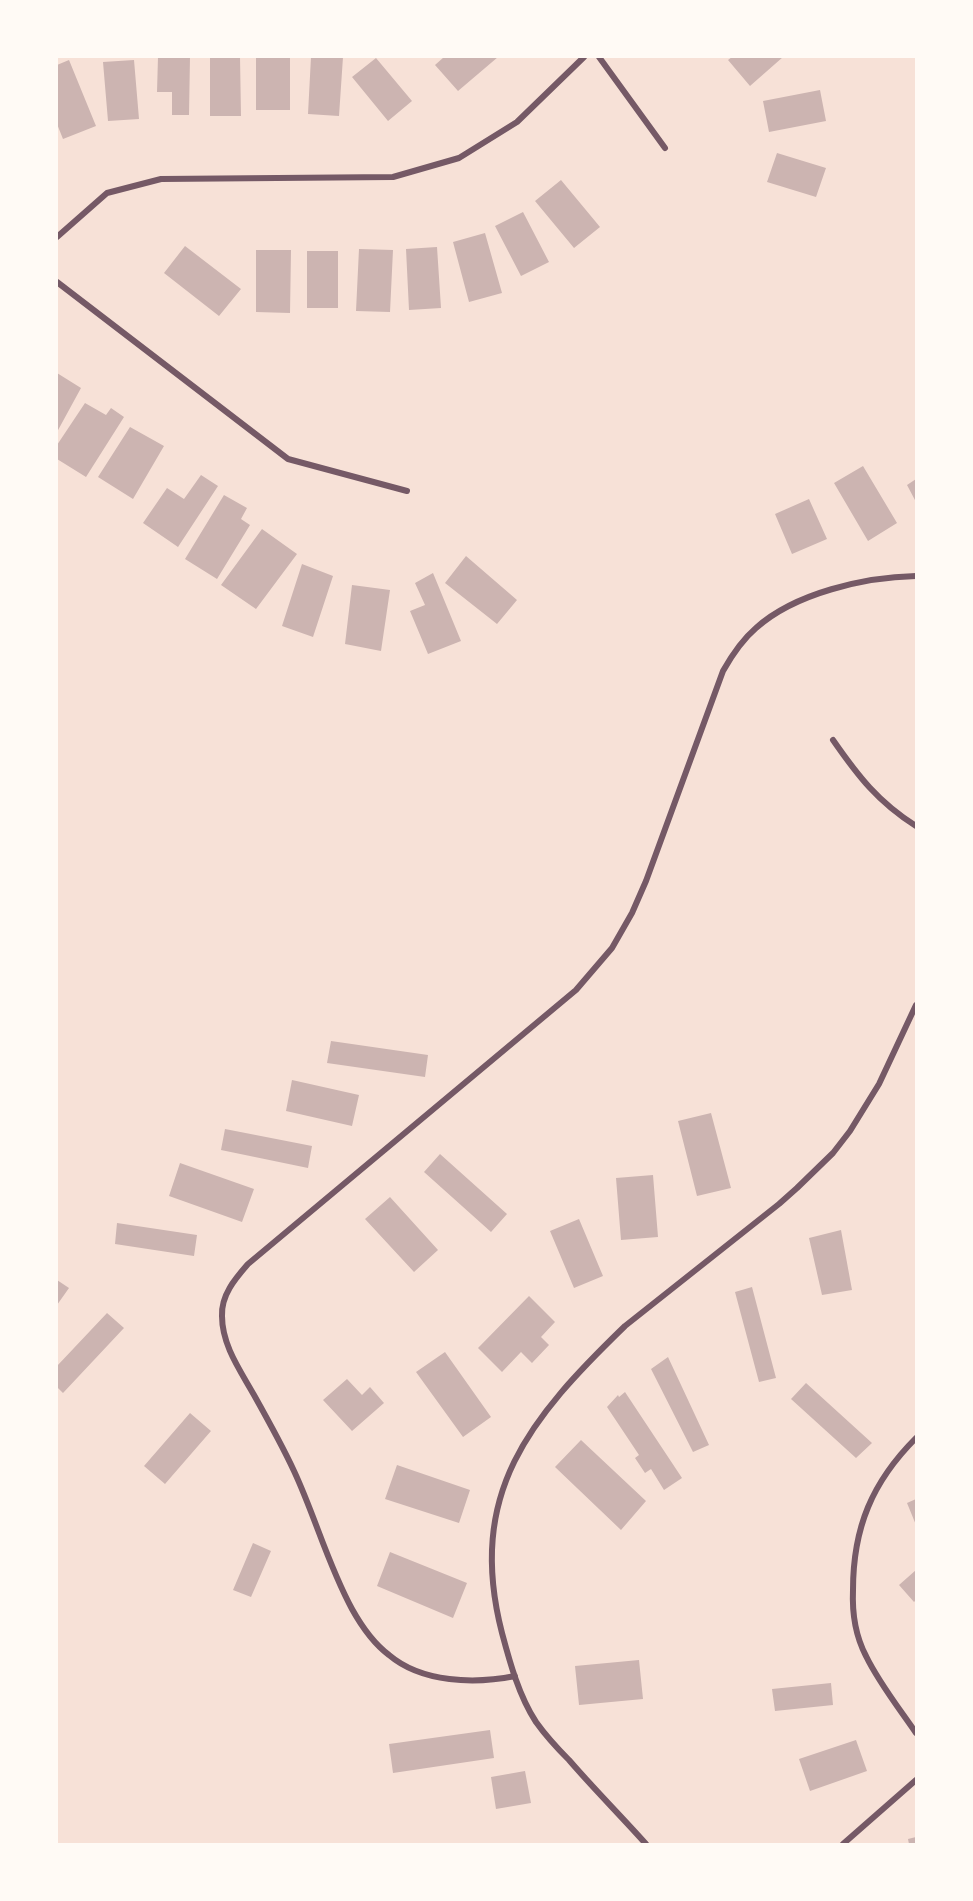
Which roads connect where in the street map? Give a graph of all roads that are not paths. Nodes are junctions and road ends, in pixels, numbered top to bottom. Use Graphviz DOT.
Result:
graph roads {
  1 [pos="584,57"];
  2 [pos="599,57"];
  3 [pos="665,148"];
  4 [pos="57,237"];
  5 [pos="57,282"];
  6 [pos="407,491"];
  7 [pos="916,576"];
  8 [pos="833,740"];
  9 [pos="916,826"];
  10 [pos="916,1005"];
  11 [pos="916,1438"];
  12 [pos="515,1676"];
  13 [pos="916,1733"];
  14 [pos="916,1780"];
  15 [pos="646,1844"];
  16 [pos="843,1844"];
  1 -- 4 [label="street"];
  2 -- 3 [label="street"];
  5 -- 6 [label="street"];
  7 -- 12 [label="street"];
  8 -- 9 [label="street"];
  10 -- 12 [label="street"];
  11 -- 13 [label="street"];
  12 -- 15 [label="street"];
  14 -- 16 [label="street"];
}
